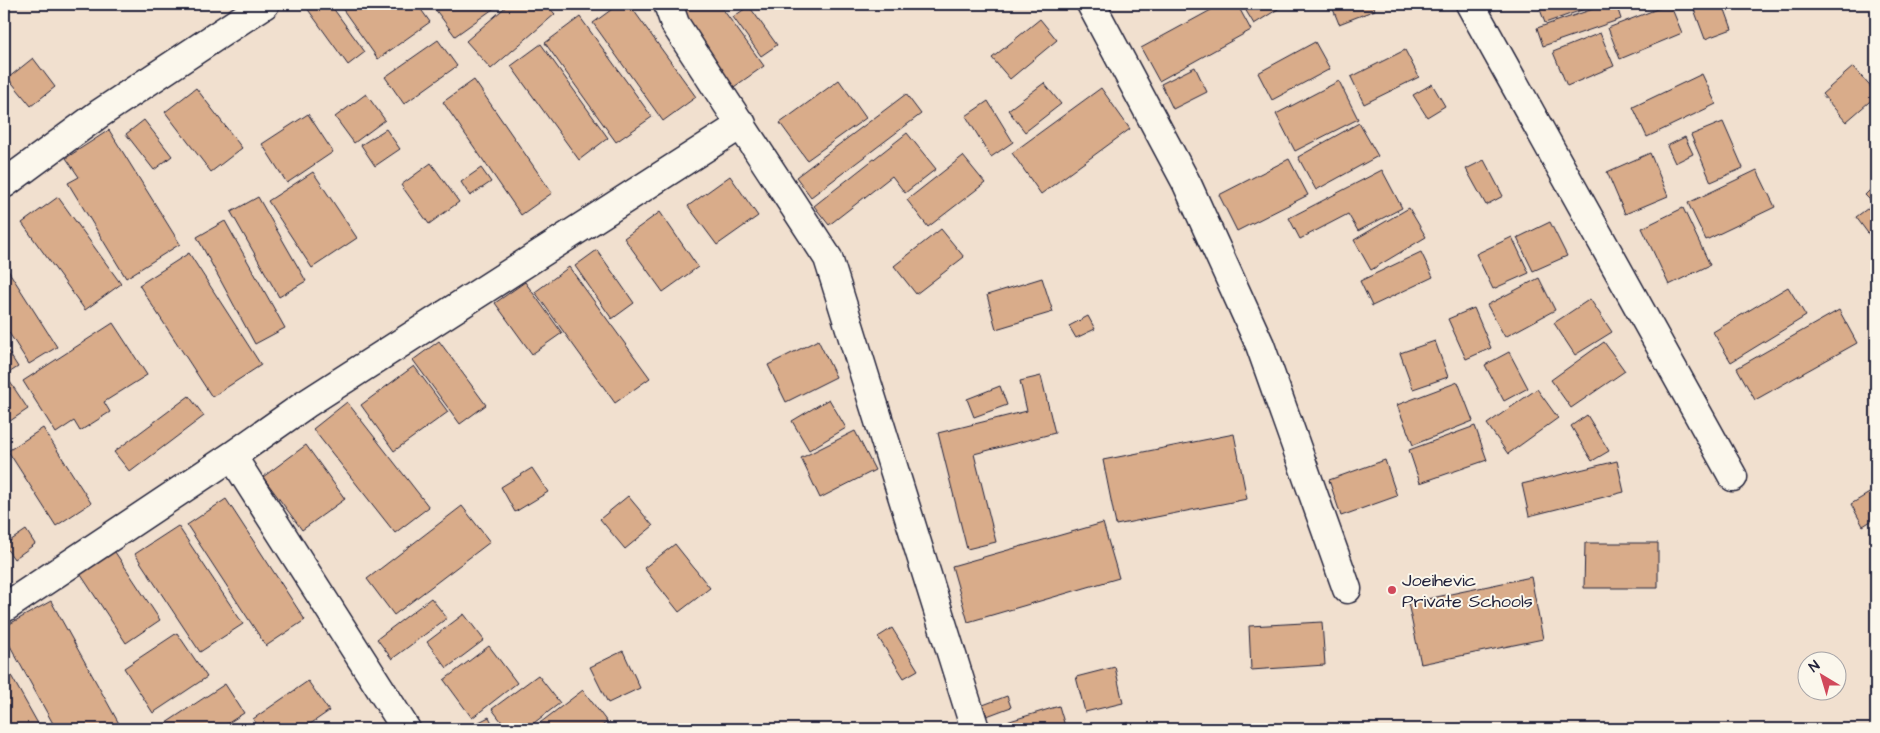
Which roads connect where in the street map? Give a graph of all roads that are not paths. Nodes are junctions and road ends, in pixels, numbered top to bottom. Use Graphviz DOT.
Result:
graph roads {
  1 [pos="266,4"];
  2 [pos="670,4"];
  3 [pos="1091,4"];
  4 [pos="1470,4"];
  5 [pos="742,124"];
  6 [pos="4,184"];
  7 [pos="232,456"];
  8 [pos="1733,477"];
  9 [pos="1347,588"];
  10 [pos="4,608"];
  11 [pos="406,729"];
  12 [pos="975,729"];
  1 -- 6 [label="street"];
  2 -- 5 [label="street"];
  3 -- 9 [label="street"];
  4 -- 8 [label="street"];
  5 -- 7 [label="street"];
  5 -- 12 [label="street"];
  7 -- 10 [label="street"];
  7 -- 11 [label="street"];
}
